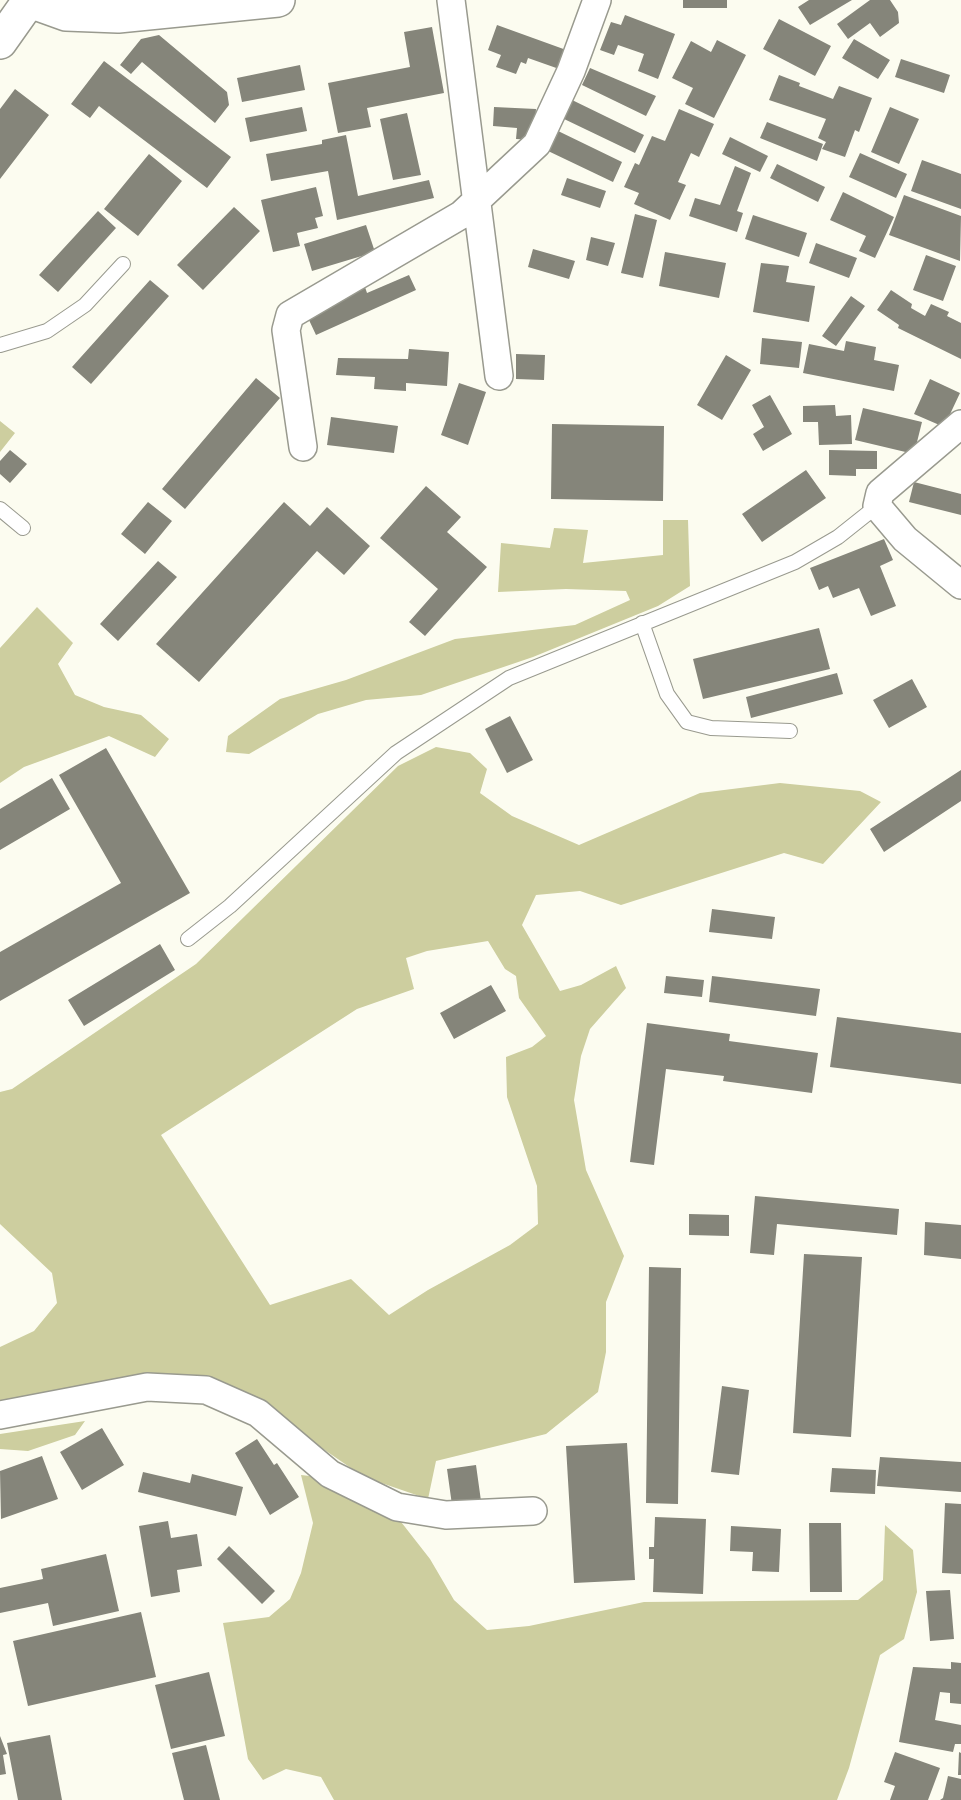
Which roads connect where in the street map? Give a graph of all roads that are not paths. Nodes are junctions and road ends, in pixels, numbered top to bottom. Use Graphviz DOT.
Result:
graph roads {
  1 [pos="29,0"];
  2 [pos="278,0"];
  3 [pos="451,0"];
  4 [pos="597,0"];
  5 [pos="0,42"];
  6 [pos="475,202"];
  7 [pos="123,264"];
  8 [pos="0,345"];
  9 [pos="499,376"];
  10 [pos="961,424"];
  11 [pos="303,447"];
  12 [pos="877,506"];
  13 [pos="0,510"];
  14 [pos="23,528"];
  15 [pos="961,585"];
  16 [pos="642,623"];
  17 [pos="790,731"];
  18 [pos="188,939"];
  19 [pos="0,1415"];
  20 [pos="533,1511"];
  1 -- 2 [label="street"];
  1 -- 5 [label="street"];
  3 -- 6 [label="street"];
  4 -- 6 [label="street"];
  6 -- 9 [label="street"];
  6 -- 11 [label="street"];
  7 -- 8 [label="lane"];
  10 -- 12 [label="street"];
  12 -- 15 [label="street"];
  12 -- 16 [label="lane"];
  13 -- 14 [label="lane"];
  16 -- 17 [label="lane"];
  16 -- 18 [label="lane"];
  19 -- 20 [label="street"];
}
